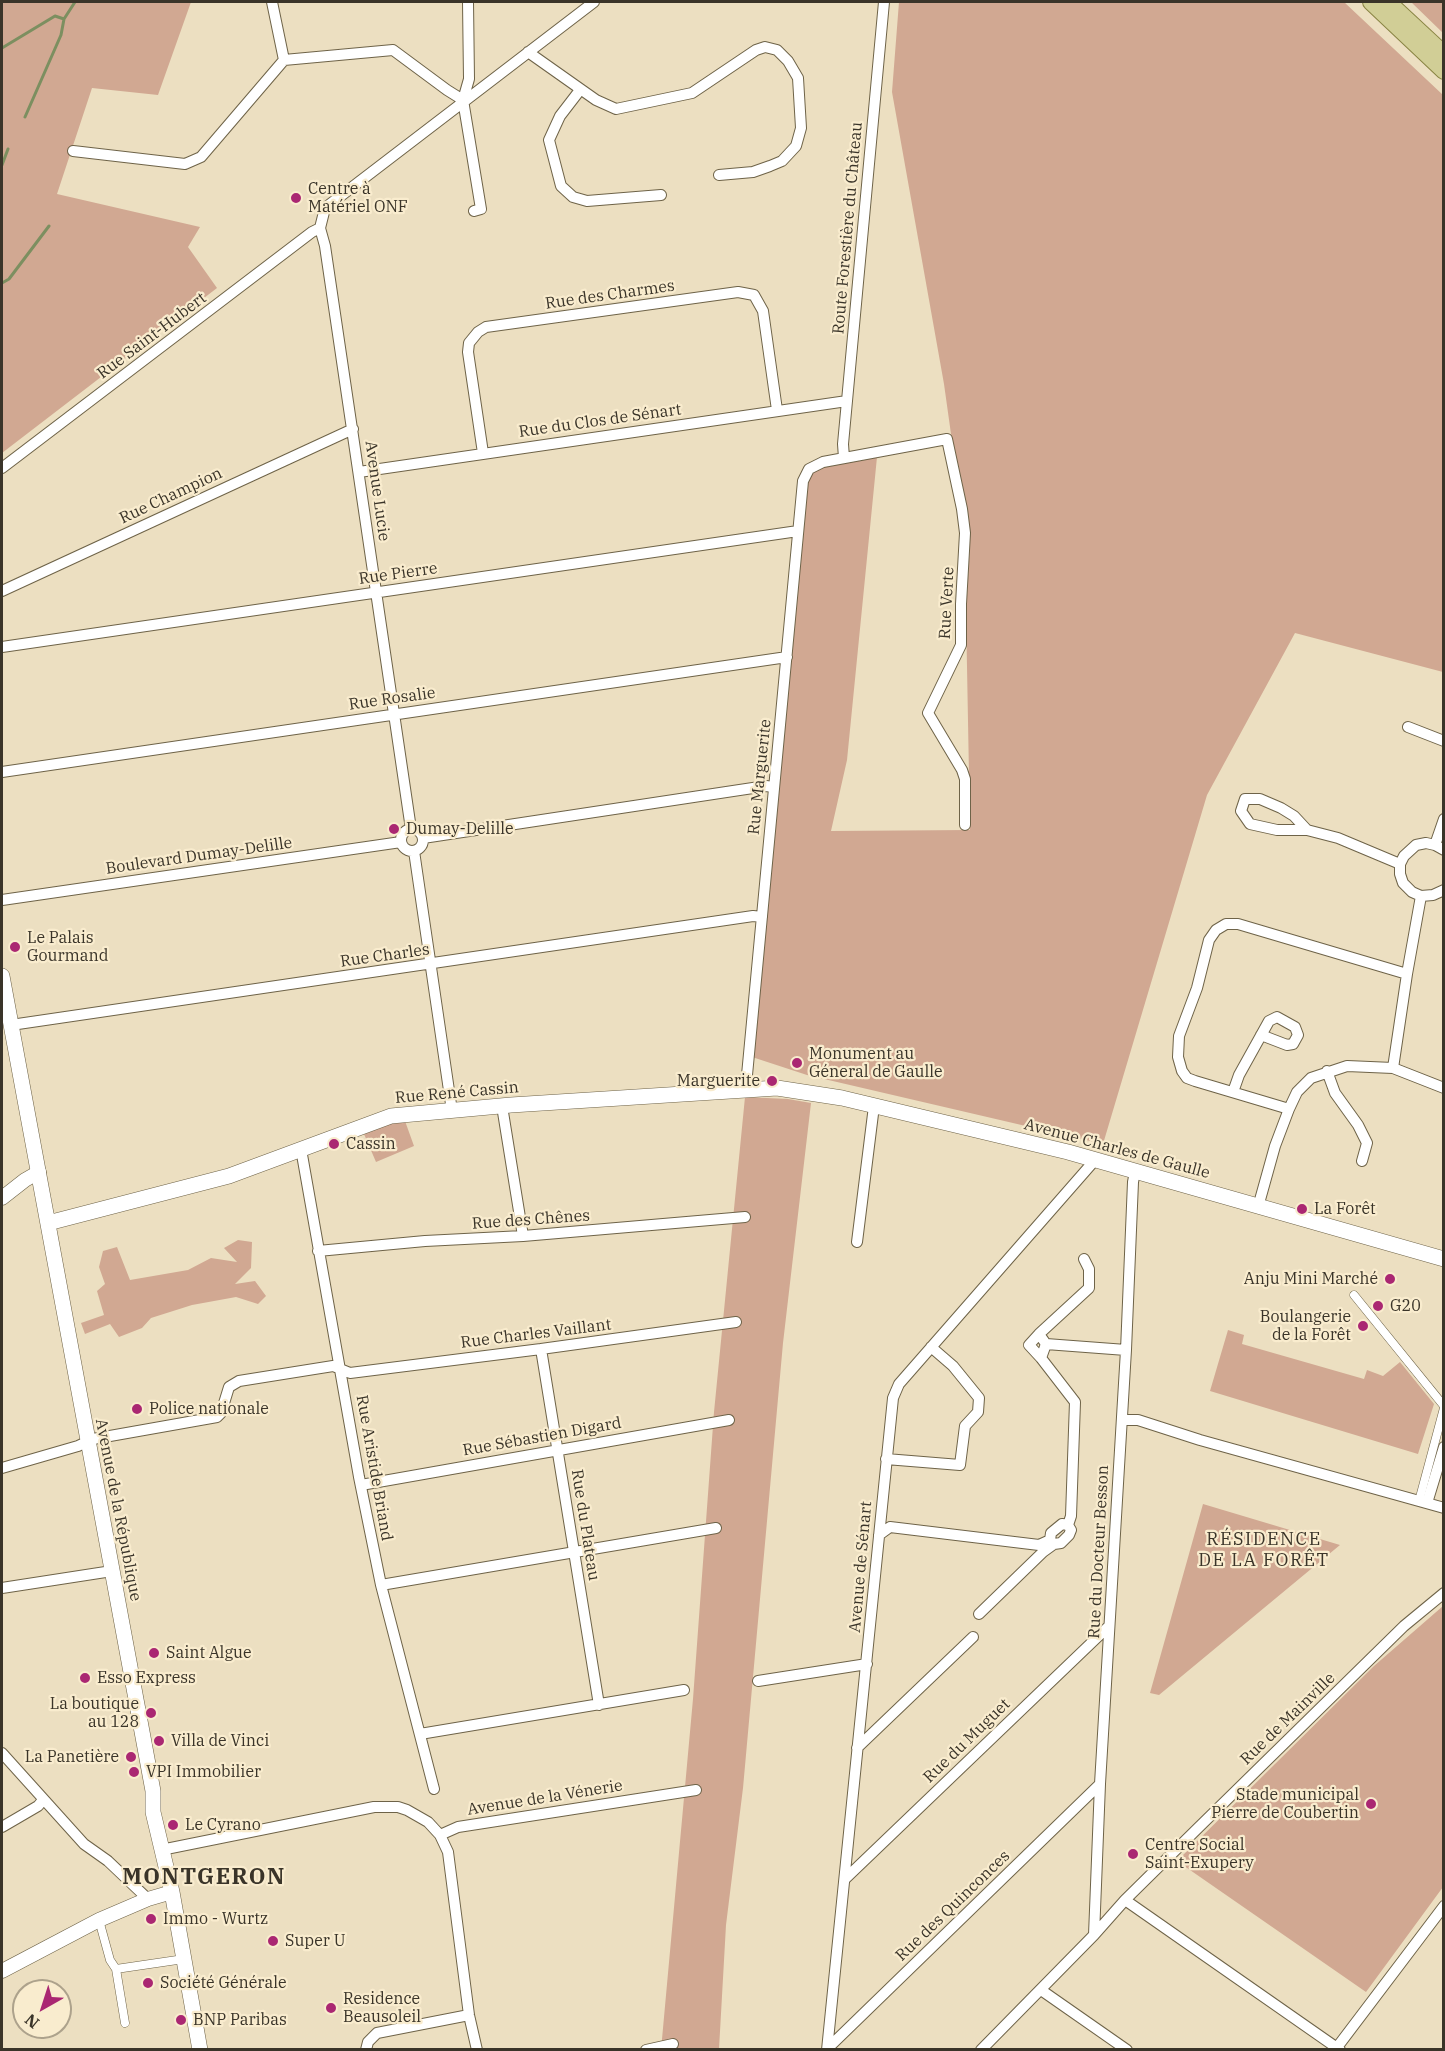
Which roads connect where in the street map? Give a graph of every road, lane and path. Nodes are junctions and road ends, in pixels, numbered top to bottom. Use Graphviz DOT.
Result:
graph roads {
  1 [pos="272,2"];
  2 [pos="468,2"];
  3 [pos="594,2"];
  4 [pos="884,2"];
  5 [pos="1371,2"];
  6 [pos="1388,2"];
  7 [pos="528,52"];
  8 [pos="1443,54"];
  9 [pos="284,60"];
  10 [pos="1443,71"];
  11 [pos="580,90"];
  12 [pos="464,100"];
  13 [pos="73,151"];
  14 [pos="719,175"];
  15 [pos="661,195"];
  16 [pos="474,211"];
  17 [pos="320,228"];
  18 [pos="847,401"];
  19 [pos="777,410"];
  20 [pos="353,429"];
  21 [pos="483,453"];
  22 [pos="844,458"];
  23 [pos="2,468"];
  24 [pos="359,472"];
  25 [pos="798,531"];
  26 [pos="2,591"];
  27 [pos="376,592"];
  28 [pos="2,647"];
  29 [pos="787,657"];
  30 [pos="394,714"];
  31 [pos="1408,727"];
  32 [pos="1443,741"];
  33 [pos="2,772"];
  34 [pos="773,787"];
  35 [pos="1443,819"];
  36 [pos="965,825"];
  37 [pos="411,829"];
  38 [pos="1307,831"];
  39 [pos="423,838"];
  40 [pos="401,842"];
  41 [pos="1439,848"];
  42 [pos="414,851"];
  43 [pos="1400,864"];
  44 [pos="1443,890"];
  45 [pos="1421,896"];
  46 [pos="2,900"];
  47 [pos="762,917"];
  48 [pos="431,964"];
  49 [pos="1407,974"];
  50 [pos="2,976"];
  51 [pos="11,1025"];
  52 [pos="1261,1035"];
  53 [pos="1394,1068"];
  54 [pos="1327,1071"];
  55 [pos="747,1075"];
  56 [pos="777,1088"];
  57 [pos="1443,1088"];
  58 [pos="737,1090"];
  59 [pos="1233,1092"];
  60 [pos="502,1106"];
  61 [pos="874,1106"];
  62 [pos="1288,1109"];
  63 [pos="452,1111"];
  64 [pos="301,1149"];
  65 [pos="1095,1160"];
  66 [pos="1362,1161"];
  67 [pos="39,1172"];
  68 [pos="1135,1172"];
  69 [pos="2,1198"];
  70 [pos="1258,1207"];
  71 [pos="746,1217"];
  72 [pos="48,1222"];
  73 [pos="523,1236"];
  74 [pos="857,1242"];
  75 [pos="318,1251"];
  76 [pos="1084,1259"];
  77 [pos="1443,1259"];
  78 [pos="1354,1295"];
  79 [pos="736,1322"];
  80 [pos="1040,1334"];
  81 [pos="1046,1344"];
  82 [pos="931,1347"];
  83 [pos="541,1349"];
  84 [pos="1126,1350"];
  85 [pos="1041,1358"];
  86 [pos="341,1369"];
  87 [pos="1443,1407"];
  88 [pos="729,1420"];
  89 [pos="1122,1420"];
  90 [pos="87,1442"];
  91 [pos="1443,1448"];
  92 [pos="558,1449"];
  93 [pos="886,1459"];
  94 [pos="2,1468"];
  95 [pos="361,1485"];
  96 [pos="1423,1502"];
  97 [pos="1443,1508"];
  98 [pos="716,1528"];
  99 [pos="879,1535"];
  100 [pos="1052,1542"];
  101 [pos="574,1552"];
  102 [pos="112,1570"];
  103 [pos="381,1585"];
  104 [pos="2,1588"];
  105 [pos="1443,1593"];
  106 [pos="979,1614"];
  107 [pos="1109,1626"];
  108 [pos="973,1637"];
  109 [pos="867,1664"];
  110 [pos="758,1681"];
  111 [pos="684,1690"];
  112 [pos="599,1705"];
  113 [pos="420,1734"];
  114 [pos="857,1748"];
  115 [pos="2,1754"];
  116 [pos="1100,1784"];
  117 [pos="434,1789"];
  118 [pos="696,1790"];
  119 [pos="43,1800"];
  120 [pos="2,1827"];
  121 [pos="440,1835"];
  122 [pos="161,1850"];
  123 [pos="845,1879"];
  124 [pos="172,1892"];
  125 [pos="148,1899"];
  126 [pos="1125,1900"];
  127 [pos="1443,1906"];
  128 [pos="99,1920"];
  129 [pos="1094,1935"];
  130 [pos="184,1959"];
  131 [pos="116,1969"];
  132 [pos="2,1971"];
  133 [pos="1041,1990"];
  134 [pos="469,2015"];
  135 [pos="125,2023"];
  136 [pos="673,2044"];
  137 [pos="200,2049"];
  138 [pos="366,2049"];
  139 [pos="477,2049"];
  140 [pos="646,2049"];
  141 [pos="827,2049"];
  142 [pos="981,2049"];
  143 [pos="1127,2049"];
  144 [pos="1337,2049"];
  1 -- 9 [label="street"];
  2 -- 12 [label="street"];
  3 -- 7 [label="street"];
  4 -- 18 [label="street, Route Forestière du Château"];
  5 -- 10 [label="main road"];
  6 -- 8 [label="main road"];
  7 -- 11 [label="street"];
  7 -- 12 [label="street"];
  9 -- 12 [label="street"];
  9 -- 13 [label="street"];
  11 -- 14 [label="street"];
  11 -- 15 [label="street"];
  12 -- 16 [label="street"];
  12 -- 17 [label="street"];
  17 -- 20 [label="street, Avenue Lucie"];
  17 -- 23 [label="street, Rue Saint-Hubert"];
  18 -- 19 [label="street, Rue du Clos de Sénart"];
  18 -- 22 [label="street, Route Forestière du Château"];
  19 -- 21 [label="street, Rue du Clos de Sénart"];
  19 -- 21 [label="street, Rue des Charmes"];
  20 -- 24 [label="street, Avenue Lucie"];
  20 -- 26 [label="street, Rue Champion"];
  21 -- 24 [label="street, Rue du Clos de Sénart"];
  22 -- 25 [label="street, Rue Marguerite"];
  22 -- 36 [label="street, Rue Verte"];
  24 -- 27 [label="street, Avenue Lucie"];
  25 -- 27 [label="street, Rue Pierre"];
  25 -- 29 [label="street, Rue Marguerite"];
  27 -- 28 [label="street, Rue Pierre"];
  27 -- 30 [label="street, Avenue Lucie"];
  29 -- 30 [label="street, Rue Rosalie"];
  29 -- 34 [label="street, Rue Marguerite"];
  30 -- 33 [label="street, Rue Rosalie"];
  30 -- 37 [label="street, Avenue Lucie"];
  31 -- 32 [label="street"];
  34 -- 39 [label="street"];
  34 -- 47 [label="street, Rue Marguerite"];
  35 -- 41 [label="street"];
  37 -- 39 [label="street"];
  37 -- 40 [label="street"];
  38 -- 38 [label="street"];
  38 -- 43 [label="street"];
  39 -- 42 [label="street"];
  40 -- 42 [label="street"];
  40 -- 46 [label="street, Boulevard Dumay-Delille"];
  41 -- 43 [label="street"];
  42 -- 48 [label="street"];
  43 -- 45 [label="street"];
  44 -- 45 [label="street"];
  45 -- 49 [label="street"];
  47 -- 48 [label="street, Rue Charles"];
  47 -- 55 [label="street, Rue Marguerite"];
  48 -- 51 [label="street, Rue Charles"];
  48 -- 63 [label="street"];
  49 -- 53 [label="street"];
  49 -- 59 [label="street"];
  50 -- 51 [label="main road, Avenue de la République"];
  51 -- 67 [label="main road, Avenue de la République"];
  52 -- 59 [label="street"];
  53 -- 54 [label="street"];
  53 -- 57 [label="street"];
  54 -- 62 [label="street"];
  54 -- 66 [label="street"];
  55 -- 56 [label="street"];
  55 -- 58 [label="street, Rue Marguerite"];
  56 -- 58 [label="main road, Rue René Cassin"];
  56 -- 61 [label="main road, Avenue Charles de Gaulle"];
  58 -- 60 [label="main road, Rue René Cassin"];
  59 -- 62 [label="street"];
  60 -- 63 [label="main road, Rue René Cassin"];
  60 -- 73 [label="street"];
  61 -- 65 [label="main road, Avenue Charles de Gaulle"];
  61 -- 74 [label="street"];
  62 -- 70 [label="street"];
  63 -- 64 [label="main road, Rue René Cassin"];
  64 -- 72 [label="main road, Rue René Cassin"];
  64 -- 75 [label="street, Rue Aristide Briand"];
  65 -- 68 [label="main road, Avenue Charles de Gaulle"];
  65 -- 82 [label="street, Avenue de Sénart"];
  67 -- 69 [label="street"];
  67 -- 72 [label="main road, Avenue de la République"];
  68 -- 70 [label="main road, Avenue Charles de Gaulle"];
  68 -- 84 [label="street, Rue du Docteur Besson"];
  70 -- 77 [label="main road, Avenue Charles de Gaulle"];
  71 -- 73 [label="street, Rue des Chênes"];
  72 -- 90 [label="main road, Avenue de la République"];
  73 -- 75 [label="street, Rue des Chênes"];
  75 -- 86 [label="street, Rue Aristide Briand"];
  76 -- 80 [label="street"];
  78 -- 87 [label="street"];
  79 -- 83 [label="street, Rue Charles Vaillant"];
  80 -- 81 [label="street"];
  80 -- 85 [label="street"];
  81 -- 84 [label="street"];
  81 -- 85 [label="street"];
  82 -- 93 [label="street, Avenue de Sénart"];
  82 -- 93 [label="street"];
  83 -- 86 [label="street, Rue Charles Vaillant"];
  83 -- 92 [label="street, Rue du Plateau"];
  84 -- 89 [label="street, Rue du Docteur Besson"];
  85 -- 100 [label="street"];
  86 -- 90 [label="street, Rue Charles Vaillant"];
  86 -- 95 [label="street, Rue Aristide Briand"];
  87 -- 96 [label="street"];
  88 -- 92 [label="street, Rue Sébastien Digard"];
  89 -- 96 [label="street"];
  89 -- 107 [label="street, Rue du Docteur Besson"];
  90 -- 94 [label="street"];
  90 -- 102 [label="main road, Avenue de la République"];
  91 -- 96 [label="street"];
  92 -- 95 [label="street, Rue Sébastien Digard"];
  92 -- 101 [label="street, Rue du Plateau"];
  93 -- 99 [label="street, Avenue de Sénart"];
  95 -- 103 [label="street, Rue Aristide Briand"];
  96 -- 97 [label="street"];
  98 -- 101 [label="street"];
  99 -- 100 [label="street"];
  99 -- 109 [label="street, Avenue de Sénart"];
  100 -- 106 [label="street"];
  101 -- 103 [label="street"];
  101 -- 112 [label="street, Rue du Plateau"];
  102 -- 104 [label="street"];
  102 -- 122 [label="main road, Avenue de la République"];
  103 -- 113 [label="street, Rue Aristide Briand"];
  105 -- 126 [label="street, Rue de Mainville"];
  107 -- 116 [label="street, Rue du Docteur Besson"];
  107 -- 123 [label="street, Rue du Muguet"];
  108 -- 114 [label="street"];
  109 -- 110 [label="street"];
  109 -- 114 [label="street, Avenue de Sénart"];
  111 -- 112 [label="street"];
  112 -- 113 [label="street"];
  113 -- 117 [label="street, Rue Aristide Briand"];
  114 -- 123 [label="street, Avenue de Sénart"];
  115 -- 119 [label="street"];
  116 -- 129 [label="street, Rue du Docteur Besson"];
  116 -- 141 [label="street, Rue des Quinconces"];
  118 -- 121 [label="street, Avenue de la Vénerie"];
  119 -- 120 [label="street"];
  119 -- 125 [label="street"];
  121 -- 122 [label="street"];
  121 -- 134 [label="street"];
  122 -- 124 [label="main road, Avenue de la République"];
  123 -- 141 [label="street, Avenue de Sénart"];
  124 -- 125 [label="street"];
  124 -- 130 [label="main road, Avenue de la République"];
  125 -- 128 [label="street"];
  126 -- 129 [label="street, Rue de Mainville"];
  126 -- 144 [label="street"];
  127 -- 144 [label="street"];
  128 -- 131 [label="street"];
  128 -- 132 [label="street"];
  129 -- 133 [label="street, Rue de Mainville"];
  130 -- 131 [label="street"];
  130 -- 137 [label="main road, Avenue de la République"];
  131 -- 135 [label="street"];
  133 -- 142 [label="street, Rue de Mainville"];
  133 -- 143 [label="street"];
  134 -- 138 [label="street"];
  134 -- 139 [label="street"];
  136 -- 140 [label="street"];
}
